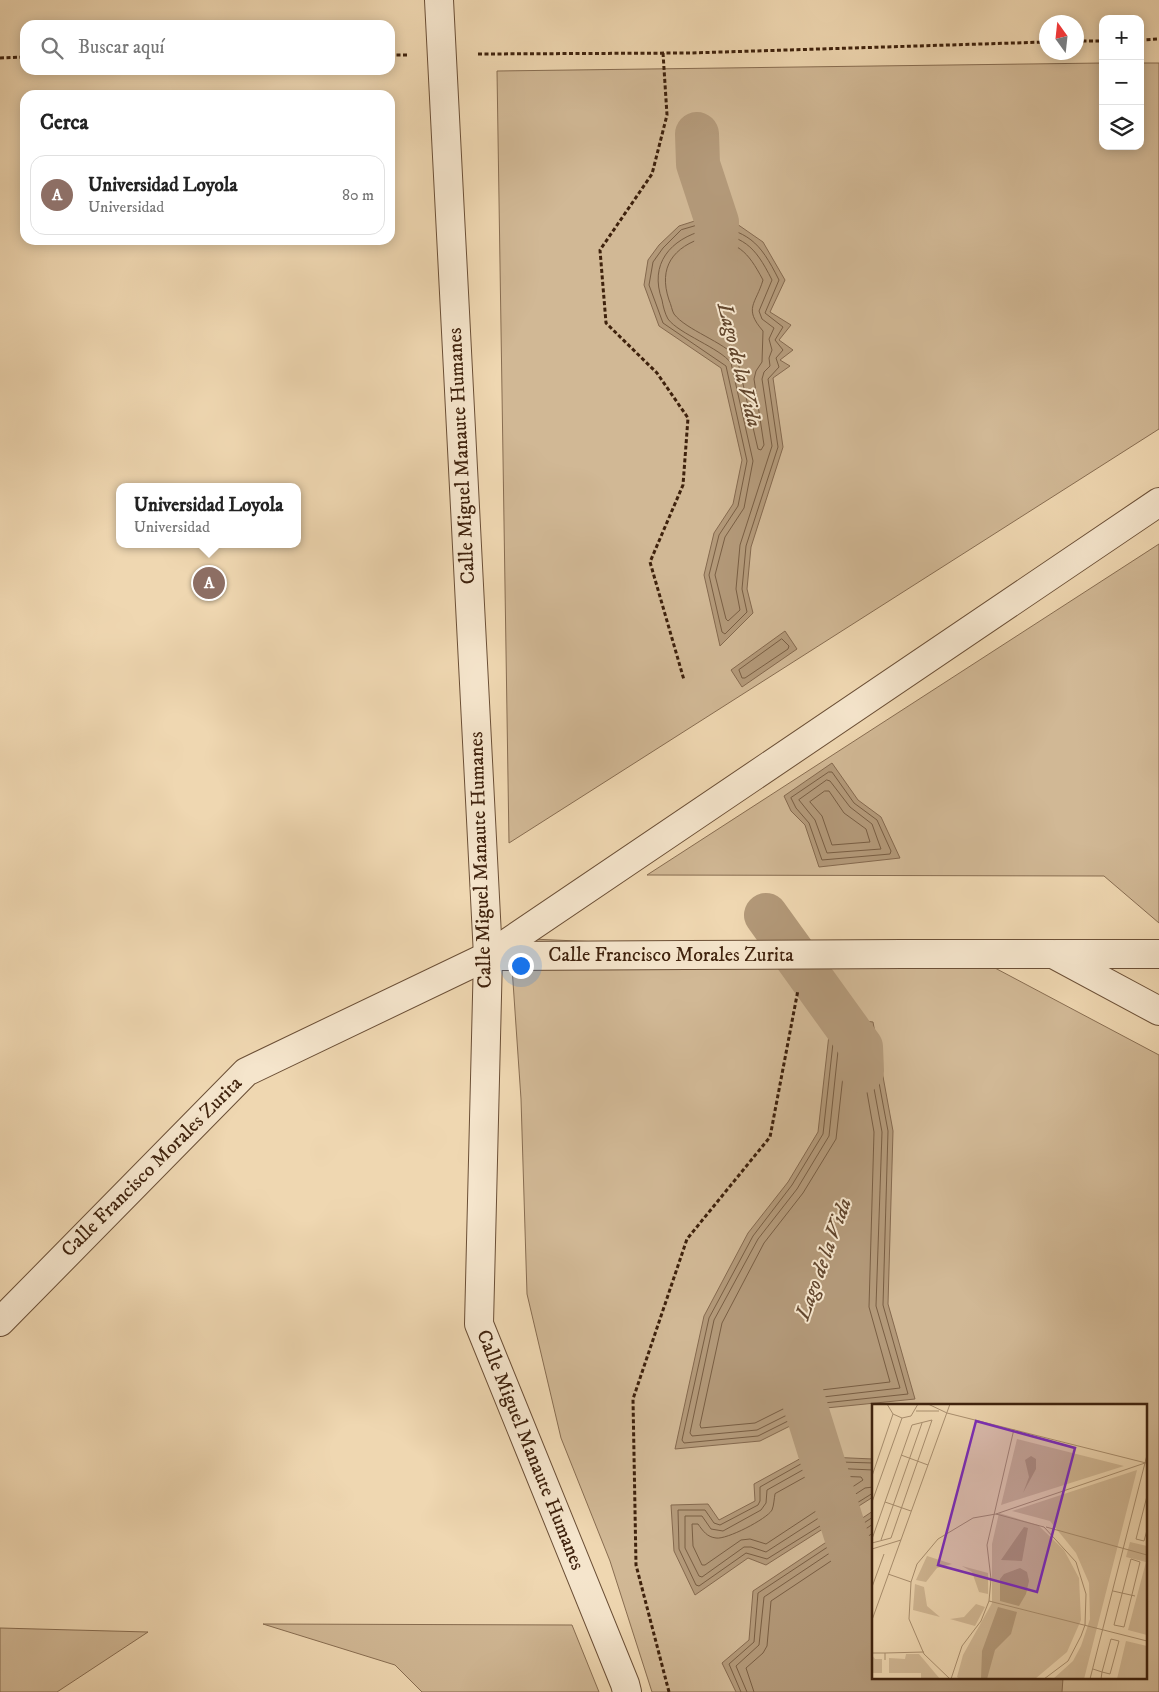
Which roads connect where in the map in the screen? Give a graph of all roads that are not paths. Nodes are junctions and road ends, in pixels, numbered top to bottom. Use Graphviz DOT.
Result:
graph roads {
  1 [pos="439,0"];
  2 [pos="1159,502"];
  3 [pos="1053,954"];
  4 [pos="1159,954"];
  5 [pos="488,956"];
  6 [pos="1159,1011"];
  7 [pos="0,1322"];
  8 [pos="627,1692"];
  1 -- 5 [label="street, Calle Miguel Manaute Humanes"];
  2 -- 5 [label="street"];
  3 -- 4 [label="street, Calle Francisco Morales Zurita"];
  3 -- 5 [label="street, Calle Francisco Morales Zurita, bridge"];
  3 -- 6 [label="street, Calle Francisco Morales Zurita"];
  5 -- 7 [label="street, Calle Francisco Morales Zurita"];
  5 -- 8 [label="street, Calle Miguel Manaute Humanes"];
}
